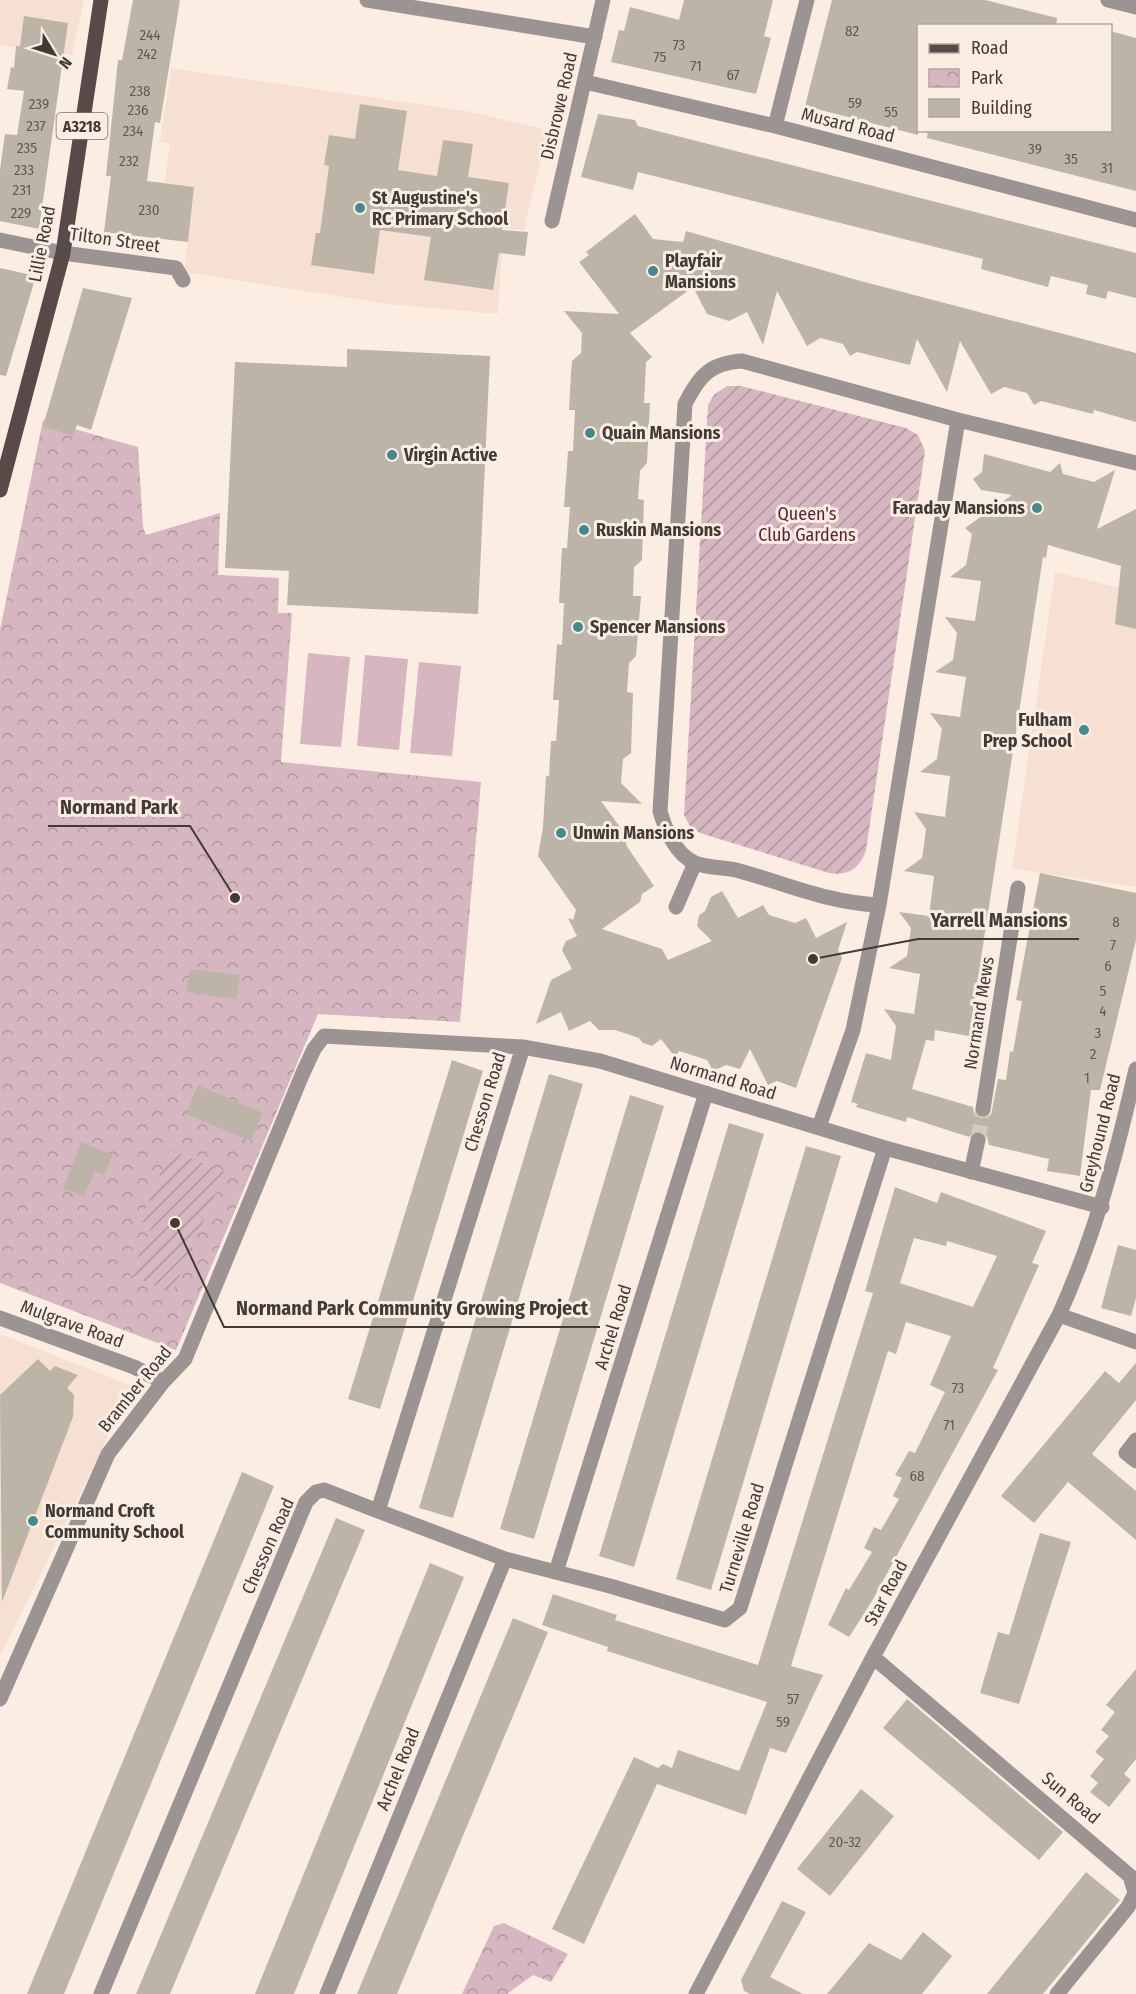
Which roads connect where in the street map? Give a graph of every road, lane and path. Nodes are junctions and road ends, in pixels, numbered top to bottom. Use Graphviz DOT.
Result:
graph roads {
  1 [pos="101,0"];
  2 [pos="367,0"];
  3 [pos="603,0"];
  4 [pos="807,0"];
  5 [pos="1108,0"];
  6 [pos="1136,7"];
  7 [pos="595,37"];
  8 [pos="585,82"];
  9 [pos="775,126"];
  10 [pos="1136,220"];
  11 [pos="552,221"];
  12 [pos="0,240"];
  13 [pos="63,253"];
  14 [pos="183,280"];
  15 [pos="958,420"];
  16 [pos="1136,463"];
  17 [pos="0,490"];
  18 [pos="694,863"];
  19 [pos="1018,888"];
  20 [pos="879,905"];
  21 [pos="676,907"];
  22 [pos="324,1036"];
  23 [pos="523,1047"];
  24 [pos="1136,1069"];
  25 [pos="706,1093"];
  26 [pos="983,1109"];
  27 [pos="819,1127"];
  28 [pos="978,1140"];
  29 [pos="885,1148"];
  30 [pos="971,1172"];
  31 [pos="1102,1207"];
  32 [pos="1059,1315"];
  33 [pos="0,1318"];
  34 [pos="1136,1342"];
  35 [pos="163,1382"];
  36 [pos="1136,1440"];
  37 [pos="1136,1461"];
  38 [pos="378,1510"];
  39 [pos="505,1559"];
  40 [pos="556,1572"];
  41 [pos="873,1657"];
  42 [pos="0,1699"];
  43 [pos="101,1994"];
  44 [pos="327,1994"];
  45 [pos="696,1994"];
  46 [pos="1057,1994"];
  1 -- 13 [label="main road, Lillie Road / A3218"];
  2 -- 7 [label="street"];
  3 -- 7 [label="street, Disbrowe Road"];
  4 -- 9 [label="street"];
  5 -- 6 [label="street"];
  7 -- 8 [label="street, Disbrowe Road"];
  8 -- 9 [label="street, Musard Road"];
  8 -- 11 [label="street, Disbrowe Road"];
  9 -- 10 [label="street, Musard Road"];
  12 -- 13 [label="street, Tilton Street"];
  13 -- 14 [label="street, Tilton Street"];
  13 -- 17 [label="main road, Lillie Road / A3218"];
  15 -- 16 [label="street"];
  15 -- 18 [label="street"];
  15 -- 20 [label="street"];
  18 -- 20 [label="street"];
  18 -- 21 [label="street"];
  19 -- 26 [label="street, Normand Mews"];
  20 -- 27 [label="street"];
  22 -- 23 [label="street, Normand Road"];
  22 -- 35 [label="street, Bramber Road"];
  23 -- 25 [label="street, Normand Road"];
  23 -- 38 [label="street, Chesson Road"];
  24 -- 31 [label="street, Greyhound Road"];
  25 -- 27 [label="street, Normand Road"];
  25 -- 40 [label="street, Archel Road"];
  27 -- 29 [label="street, Normand Road"];
  28 -- 30 [label="street"];
  29 -- 30 [label="street, Normand Road"];
  29 -- 40 [label="street, Turneville Road"];
  30 -- 31 [label="street, Normand Road"];
  31 -- 32 [label="street, Star Road"];
  32 -- 34 [label="street"];
  32 -- 41 [label="street, Star Road"];
  33 -- 35 [label="street, Mulgrave Road"];
  35 -- 42 [label="street, Bramber Road"];
  36 -- 37 [label="street"];
  38 -- 39 [label="street, Turneville Road"];
  38 -- 43 [label="street, Chesson Road"];
  39 -- 40 [label="street, Turneville Road"];
  39 -- 44 [label="street, Archel Road"];
  41 -- 45 [label="street, Star Road"];
  41 -- 46 [label="street, Sun Road"];
}
